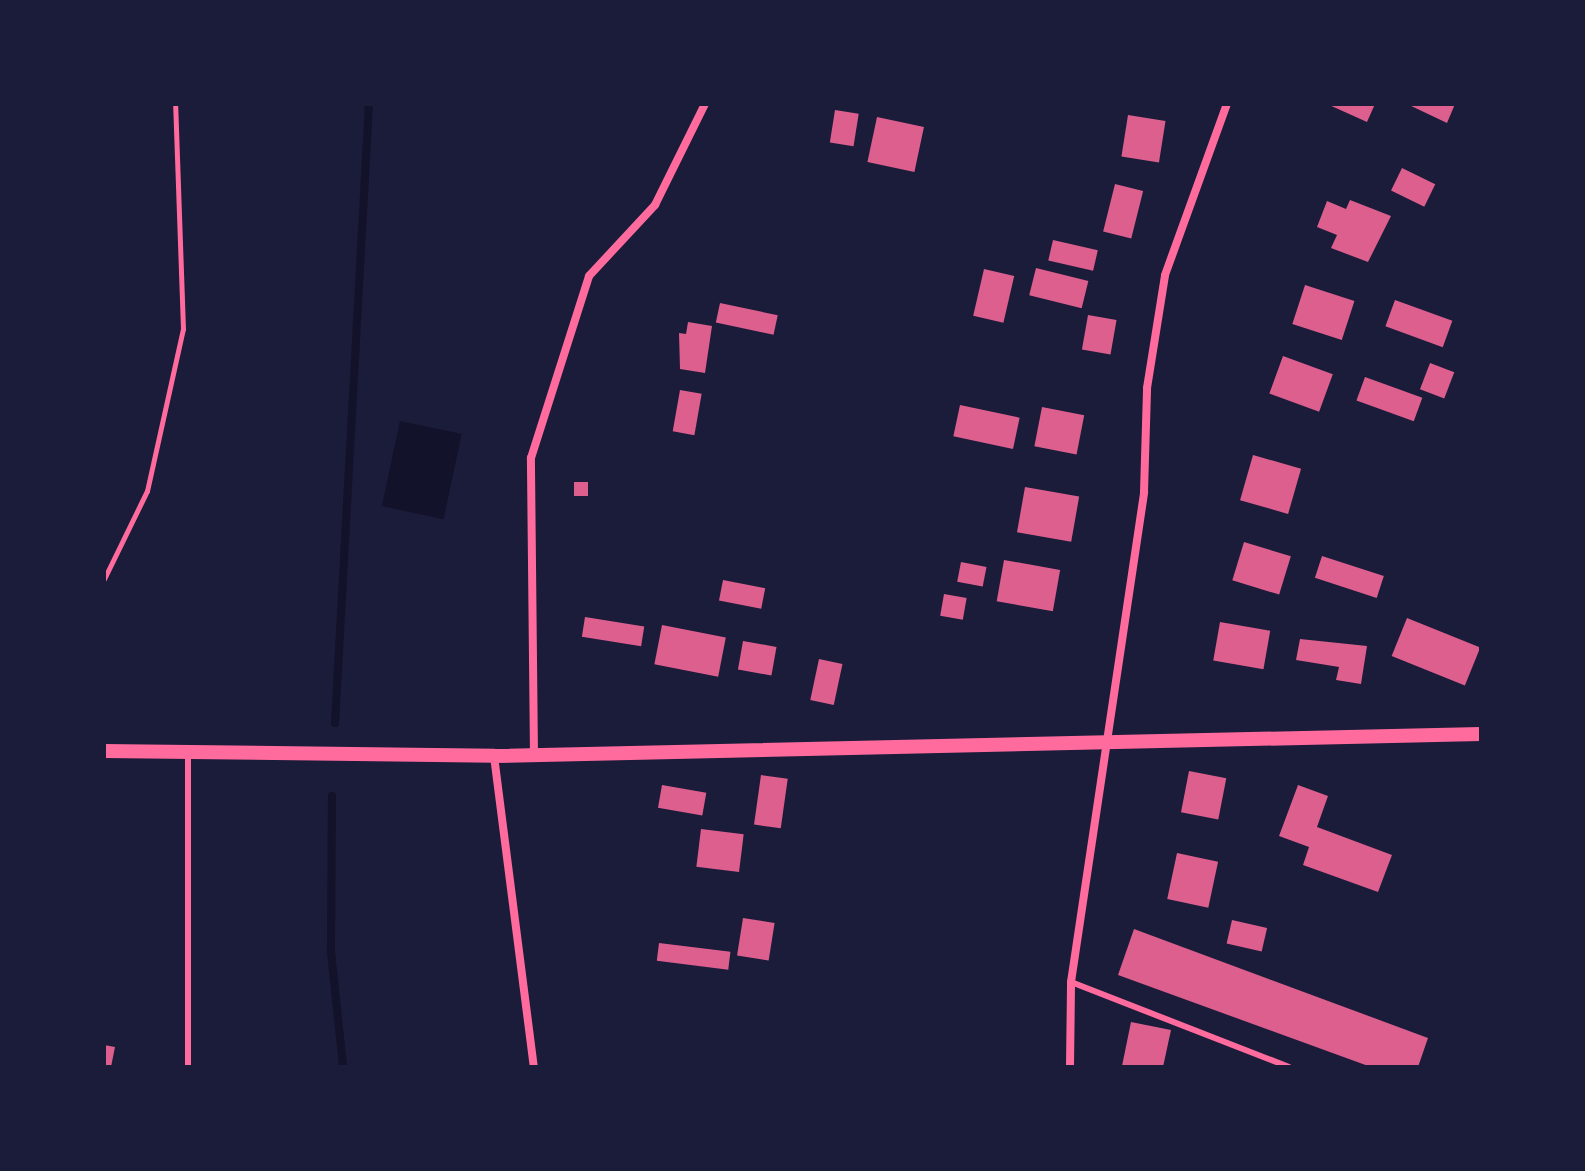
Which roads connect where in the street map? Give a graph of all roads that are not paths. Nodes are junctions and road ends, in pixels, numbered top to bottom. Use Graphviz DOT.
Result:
graph roads {
  1 [pos="705,104"];
  2 [pos="1227,104"];
  3 [pos="1481,734"];
  4 [pos="1101,741"];
  5 [pos="104,751"];
  6 [pos="188,755"];
  7 [pos="534,755"];
  8 [pos="494,756"];
  9 [pos="1071,982"];
  10 [pos="188,1067"];
  11 [pos="534,1067"];
  12 [pos="1070,1067"];
  13 [pos="1289,1067"];
  1 -- 7 [label="street"];
  2 -- 4 [label="street"];
  3 -- 4 [label="street"];
  4 -- 7 [label="street"];
  4 -- 9 [label="street"];
  5 -- 6 [label="street"];
  6 -- 8 [label="street"];
  6 -- 10 [label="lane"];
  7 -- 8 [label="street"];
  8 -- 11 [label="street"];
  9 -- 12 [label="street"];
  9 -- 13 [label="lane"];
}
